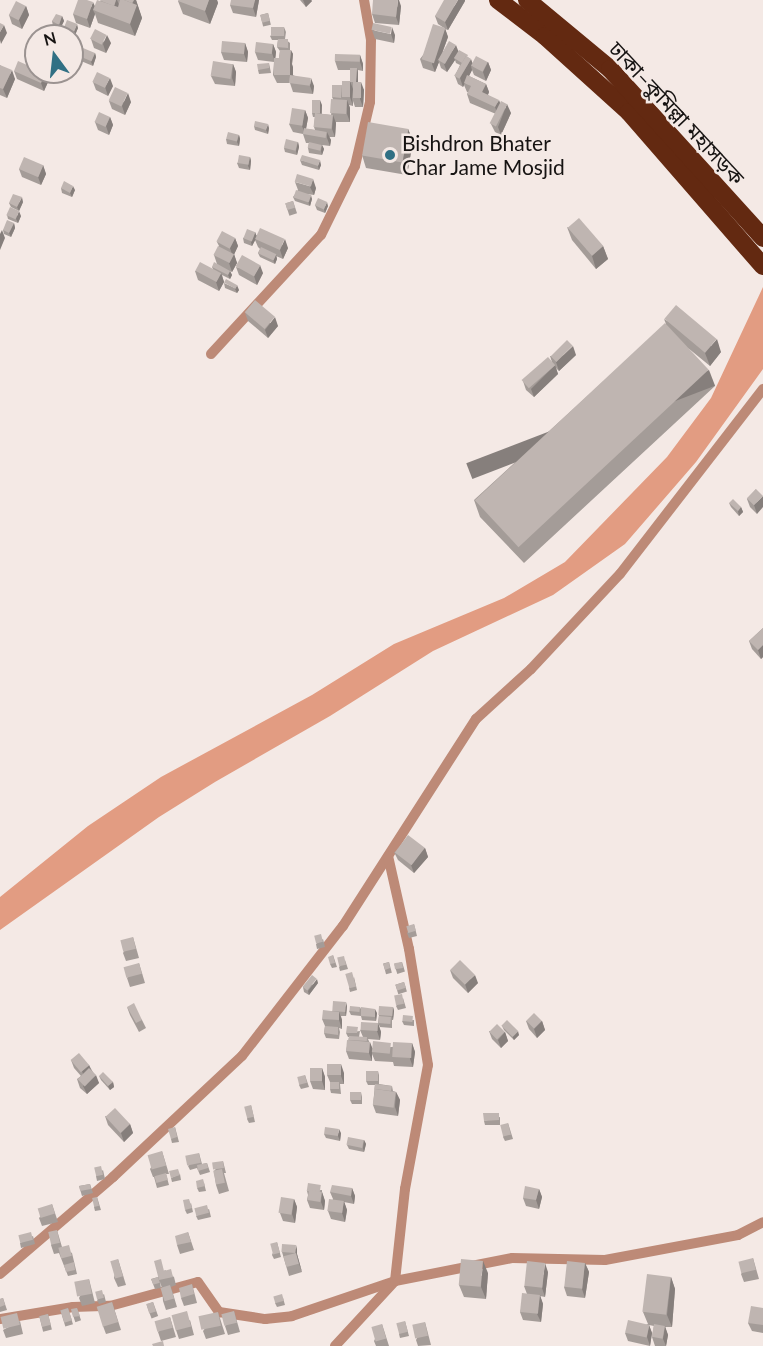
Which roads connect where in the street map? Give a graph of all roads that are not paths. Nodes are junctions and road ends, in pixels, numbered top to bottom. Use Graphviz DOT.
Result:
graph roads {
  1 [pos="364,0"];
  2 [pos="498,0"];
  3 [pos="527,0"];
  4 [pos="763,238"];
  5 [pos="758,260"];
  6 [pos="211,354"];
  7 [pos="763,389"];
  8 [pos="388,856"];
  9 [pos="763,1222"];
  10 [pos="0,1274"];
  11 [pos="395,1281"];
  12 [pos="0,1319"];
  13 [pos="335,1346"];
  1 -- 6 [label="street"];
  2 -- 5 [label="highway, ঢাকা–কুমিল্লা মহাসড়ক"];
  3 -- 4 [label="highway, ঢাকা–কুমিল্লা মহাসড়ক"];
  7 -- 8 [label="street"];
  8 -- 10 [label="street"];
  8 -- 11 [label="street"];
  9 -- 11 [label="street"];
  11 -- 12 [label="street"];
  11 -- 13 [label="street"];
}
